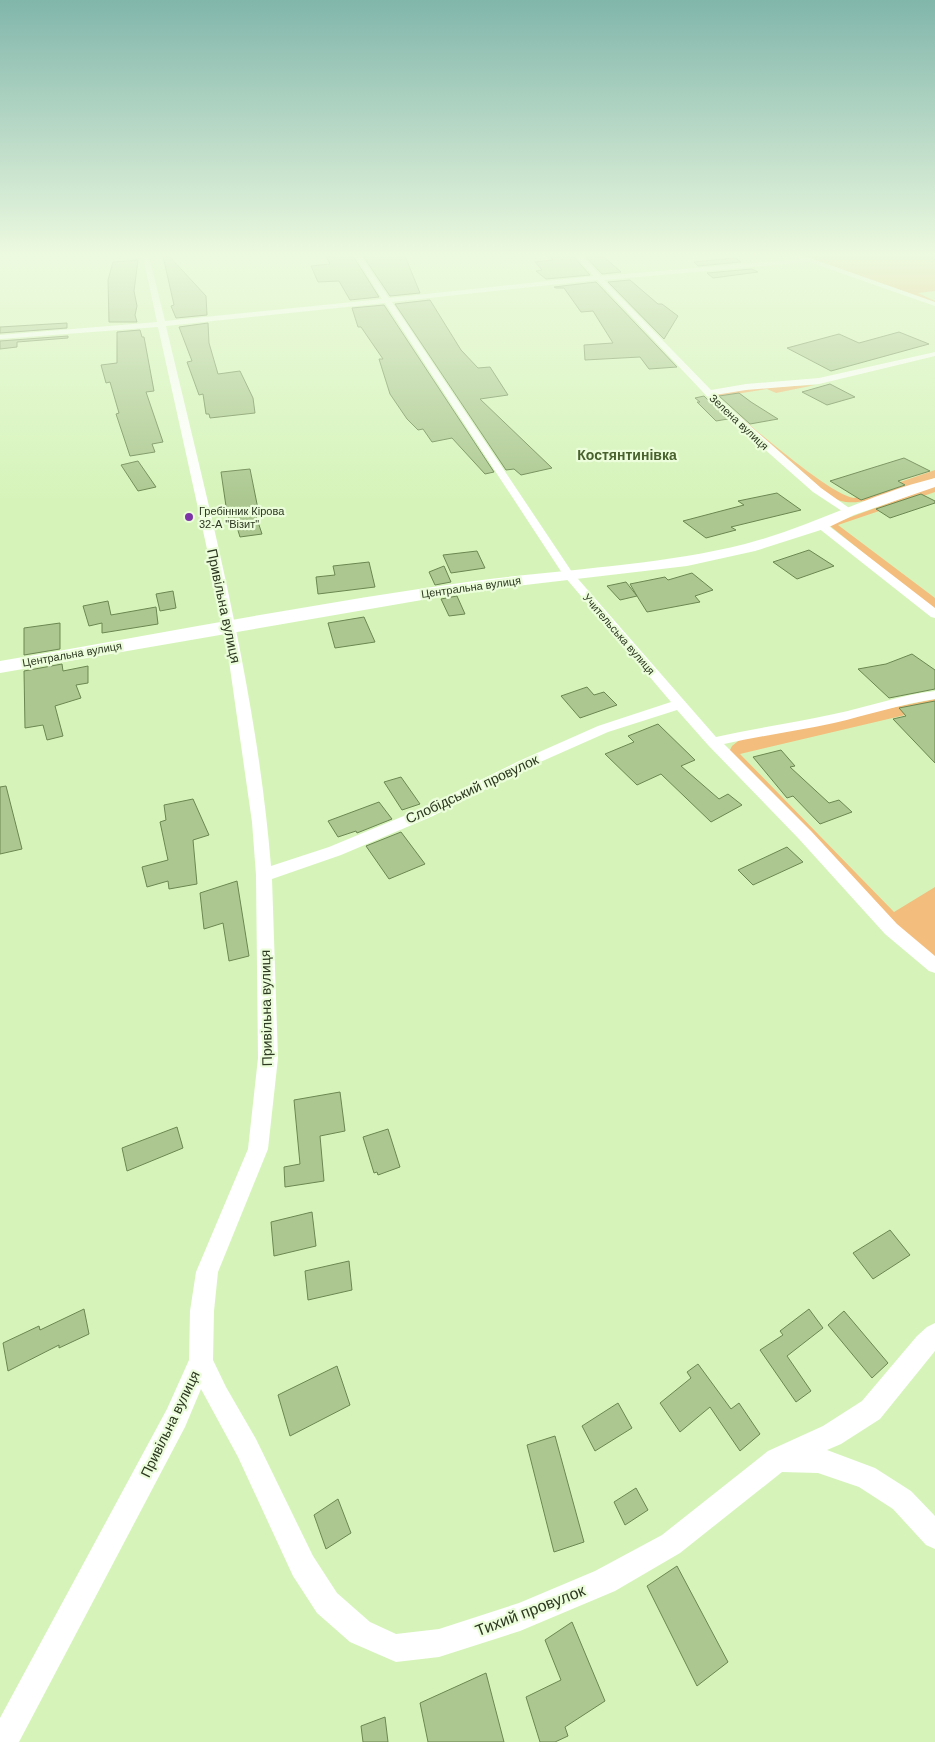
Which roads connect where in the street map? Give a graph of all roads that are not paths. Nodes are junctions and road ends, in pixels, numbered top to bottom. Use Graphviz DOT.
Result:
graph roads {
  1 [pos="165,337"];
  2 [pos="411,337"];
  3 [pos="655,337"];
  4 [pos="935,354"];
  5 [pos="708,393"];
  6 [pos="935,482"];
  7 [pos="848,512"];
  8 [pos="821,525"];
  9 [pos="568,574"];
  10 [pos="935,614"];
  11 [pos="230,626"];
  12 [pos="0,667"];
  13 [pos="935,695"];
  14 [pos="680,704"];
  15 [pos="713,742"];
  16 [pos="264,875"];
  17 [pos="935,966"];
  18 [pos="935,1335"];
  19 [pos="201,1361"];
  20 [pos="777,1460"];
  21 [pos="935,1536"];
  22 [pos="3,1742"];
  1 -- 11 [label="street, Привільна вулиця"];
  2 -- 9 [label="street, Учительська вулиця"];
  3 -- 5 [label="street, Зелена вулиця"];
  4 -- 5 [label="street"];
  5 -- 7 [label="street, Зелена вулиця"];
  6 -- 7 [label="street, Центральна вулиця"];
  7 -- 8 [label="street, Центральна вулиця"];
  8 -- 9 [label="street, Центральна вулиця"];
  8 -- 10 [label="street"];
  9 -- 11 [label="street, Центральна вулиця"];
  9 -- 14 [label="street, Учительська вулиця"];
  11 -- 12 [label="street, Центральна вулиця"];
  11 -- 16 [label="street, Привільна вулиця"];
  13 -- 15 [label="street"];
  14 -- 15 [label="street, Учительська вулиця"];
  14 -- 16 [label="street, Слобідський провулок"];
  15 -- 17 [label="street, Учительська вулиця"];
  16 -- 19 [label="street, Привільна вулиця"];
  18 -- 20 [label="street, Тихий провулок"];
  19 -- 20 [label="street, Тихий провулок"];
  19 -- 22 [label="street, Привільна вулиця"];
  20 -- 21 [label="street"];
}
